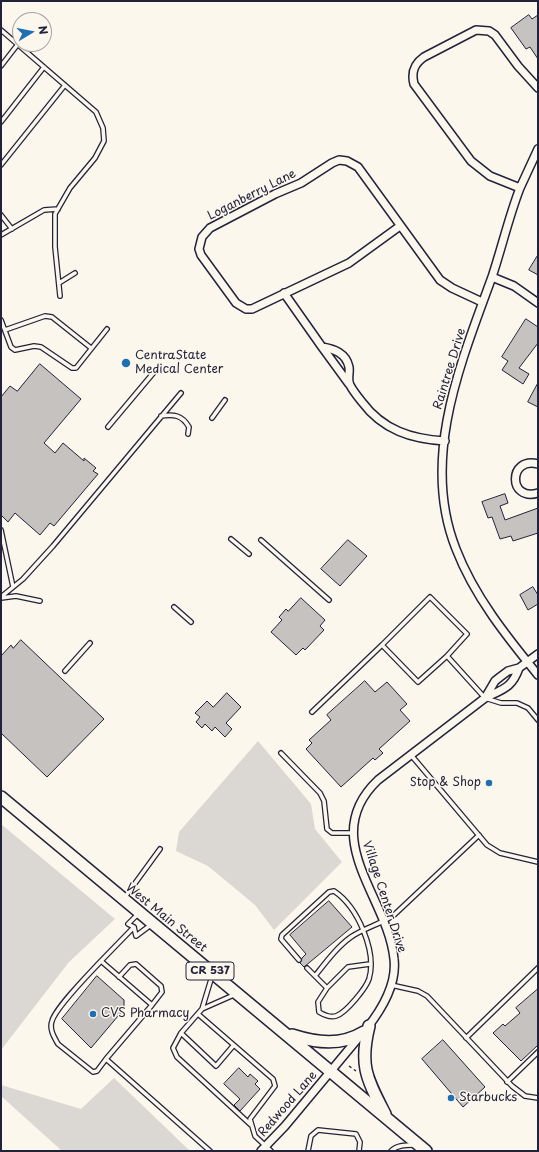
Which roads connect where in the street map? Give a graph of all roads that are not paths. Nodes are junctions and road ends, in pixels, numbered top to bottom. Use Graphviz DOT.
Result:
graph roads {
  1 [pos="1,30"];
  2 [pos="12,39"];
  3 [pos="12,52"];
  4 [pos="27,52"];
  5 [pos="1,66"];
  6 [pos="44,67"];
  7 [pos="65,85"];
  8 [pos="538,88"];
  9 [pos="1,122"];
  10 [pos="538,149"];
  11 [pos="1,165"];
  12 [pos="520,188"];
  13 [pos="58,209"];
  14 [pos="1,215"];
  15 [pos="400,226"];
  16 [pos="12,229"];
  17 [pos="1,235"];
  18 [pos="75,273"];
  19 [pos="492,277"];
  20 [pos="59,283"];
  21 [pos="284,294"];
  22 [pos="60,296"];
  23 [pos="482,302"];
  24 [pos="538,303"];
  25 [pos="1,320"];
  26 [pos="107,329"];
  27 [pos="5,330"];
  28 [pos="322,347"];
  29 [pos="92,348"];
  30 [pos="155,371"];
  31 [pos="349,384"];
  32 [pos="181,393"];
  33 [pos="225,400"];
  34 [pos="161,416"];
  35 [pos="212,418"];
  36 [pos="108,427"];
  37 [pos="188,434"];
  38 [pos="445,441"];
  39 [pos="538,464"];
  40 [pos="538,493"];
  41 [pos="1,530"];
  42 [pos="231,539"];
  43 [pos="261,540"];
  44 [pos="249,554"];
  45 [pos="13,587"];
  46 [pos="1,597"];
  47 [pos="329,600"];
  48 [pos="40,601"];
  49 [pos="174,607"];
  50 [pos="191,622"];
  51 [pos="90,643"];
  52 [pos="382,645"];
  53 [pos="538,654"];
  54 [pos="447,656"];
  55 [pos="528,662"];
  56 [pos="519,668"];
  57 [pos="64,671"];
  58 [pos="538,675"];
  59 [pos="485,698"];
  60 [pos="312,712"];
  61 [pos="538,720"];
  62 [pos="280,753"];
  63 [pos="410,755"];
  64 [pos="1,797"];
  65 [pos="353,833"];
  66 [pos="479,835"];
  67 [pos="160,849"];
  68 [pos="538,862"];
  69 [pos="123,900"];
  70 [pos="139,913"];
  71 [pos="384,922"];
  72 [pos="152,924"];
  73 [pos="134,927"];
  74 [pos="364,930"];
  75 [pos="299,960"];
  76 [pos="101,961"];
  77 [pos="370,964"];
  78 [pos="307,968"];
  79 [pos="538,968"];
  80 [pos="212,973"];
  81 [pos="315,976"];
  82 [pos="119,977"];
  83 [pos="391,985"];
  84 [pos="327,988"];
  85 [pos="237,994"];
  86 [pos="152,1005"];
  87 [pos="202,1009"];
  88 [pos="198,1014"];
  89 [pos="366,1029"];
  90 [pos="284,1032"];
  91 [pos="181,1033"];
  92 [pos="466,1038"];
  93 [pos="233,1046"];
  94 [pos="538,1052"];
  95 [pos="106,1059"];
  96 [pos="332,1071"];
  97 [pos="507,1082"];
  98 [pos="538,1098"];
  99 [pos="388,1120"];
  100 [pos="252,1126"];
  101 [pos="422,1148"];
  102 [pos="266,1149"];
  103 [pos="210,1151"];
  104 [pos="308,1151"];
  105 [pos="359,1151"];
  106 [pos="391,1151"];
  1 -- 2 [label="lane"];
  3 -- 5 [label="lane"];
  4 -- 6 [label="lane"];
  6 -- 7 [label="lane"];
  6 -- 9 [label="lane"];
  7 -- 11 [label="lane"];
  7 -- 13 [label="lane"];
  8 -- 12 [label="street"];
  10 -- 12 [label="street, Raintree Drive"];
  12 -- 19 [label="street, Raintree Drive"];
  13 -- 16 [label="lane"];
  13 -- 20 [label="lane"];
  14 -- 16 [label="lane"];
  15 -- 21 [label="street, Loganberry Lane"];
  15 -- 21 [label="street, Loganberry Lane"];
  15 -- 23 [label="street, Loganberry Lane"];
  16 -- 17 [label="lane"];
  18 -- 20 [label="lane"];
  19 -- 23 [label="street, Raintree Drive"];
  19 -- 24 [label="street"];
  20 -- 22 [label="lane"];
  21 -- 28 [label="street"];
  23 -- 38 [label="street, Raintree Drive"];
  25 -- 27 [label="lane"];
  26 -- 29 [label="lane"];
  27 -- 29 [label="lane"];
  27 -- 29 [label="lane"];
  28 -- 31 [label="street"];
  28 -- 31 [label="street"];
  30 -- 36 [label="lane"];
  31 -- 38 [label="street"];
  32 -- 34 [label="lane"];
  33 -- 35 [label="lane"];
  34 -- 37 [label="lane"];
  34 -- 45 [label="lane"];
  38 -- 55 [label="street, Raintree Drive"];
  39 -- 40 [label="street"];
  41 -- 45 [label="lane"];
  42 -- 44 [label="lane"];
  43 -- 47 [label="lane"];
  45 -- 46 [label="lane"];
  46 -- 48 [label="lane"];
  49 -- 50 [label="lane"];
  51 -- 57 [label="lane"];
  52 -- 54 [label="lane"];
  52 -- 54 [label="lane"];
  52 -- 60 [label="lane"];
  53 -- 55 [label="street, Village Center Drive"];
  54 -- 59 [label="lane"];
  55 -- 56 [label="street, Village Center Drive"];
  55 -- 58 [label="street, Raintree Drive"];
  56 -- 59 [label="street, Village Center Drive"];
  56 -- 59 [label="street, Village Center Drive"];
  59 -- 61 [label="lane"];
  59 -- 63 [label="street, Village Center Drive"];
  62 -- 65 [label="lane"];
  63 -- 65 [label="street, Village Center Drive"];
  63 -- 66 [label="lane"];
  64 -- 69 [label="main road, West Main Street / CR 537"];
  65 -- 71 [label="street, Village Center Drive"];
  66 -- 68 [label="lane"];
  66 -- 71 [label="lane"];
  67 -- 69 [label="lane"];
  69 -- 70 [label="main road, West Main Street / CR 537"];
  70 -- 72 [label="main road, West Main Street / CR 537"];
  70 -- 73 [label="lane"];
  71 -- 74 [label="lane"];
  71 -- 83 [label="street, Village Center Drive"];
  72 -- 73 [label="lane"];
  72 -- 80 [label="main road, West Main Street / CR 537"];
  73 -- 76 [label="lane"];
  74 -- 75 [label="lane"];
  74 -- 77 [label="lane"];
  74 -- 81 [label="lane"];
  76 -- 82 [label="lane"];
  76 -- 95 [label="lane"];
  77 -- 84 [label="lane"];
  77 -- 84 [label="lane"];
  78 -- 81 [label="lane"];
  79 -- 92 [label="lane"];
  80 -- 85 [label="main road, West Main Street / CR 537"];
  80 -- 87 [label="lane"];
  81 -- 84 [label="lane"];
  82 -- 86 [label="lane"];
  82 -- 86 [label="lane"];
  83 -- 89 [label="street, Village Center Drive"];
  83 -- 92 [label="lane"];
  85 -- 87 [label="lane"];
  85 -- 90 [label="main road, West Main Street / CR 537"];
  86 -- 95 [label="lane"];
  87 -- 88 [label="lane"];
  88 -- 91 [label="lane"];
  88 -- 93 [label="lane"];
  89 -- 90 [label="main road"];
  89 -- 96 [label="street, Village Center Drive"];
  89 -- 99 [label="main road"];
  90 -- 96 [label="main road, West Main Street / CR 537"];
  91 -- 93 [label="lane"];
  91 -- 100 [label="lane"];
  92 -- 97 [label="lane"];
  93 -- 100 [label="lane"];
  94 -- 97 [label="lane"];
  95 -- 103 [label="lane"];
  96 -- 99 [label="main road, West Main Street / CR 537"];
  96 -- 102 [label="street, Redwood Lane"];
  97 -- 98 [label="lane"];
  99 -- 101 [label="main road, West Main Street / CR 537"];
  100 -- 102 [label="lane"];
  101 -- 106 [label="lane"];
  104 -- 105 [label="lane"];
}
